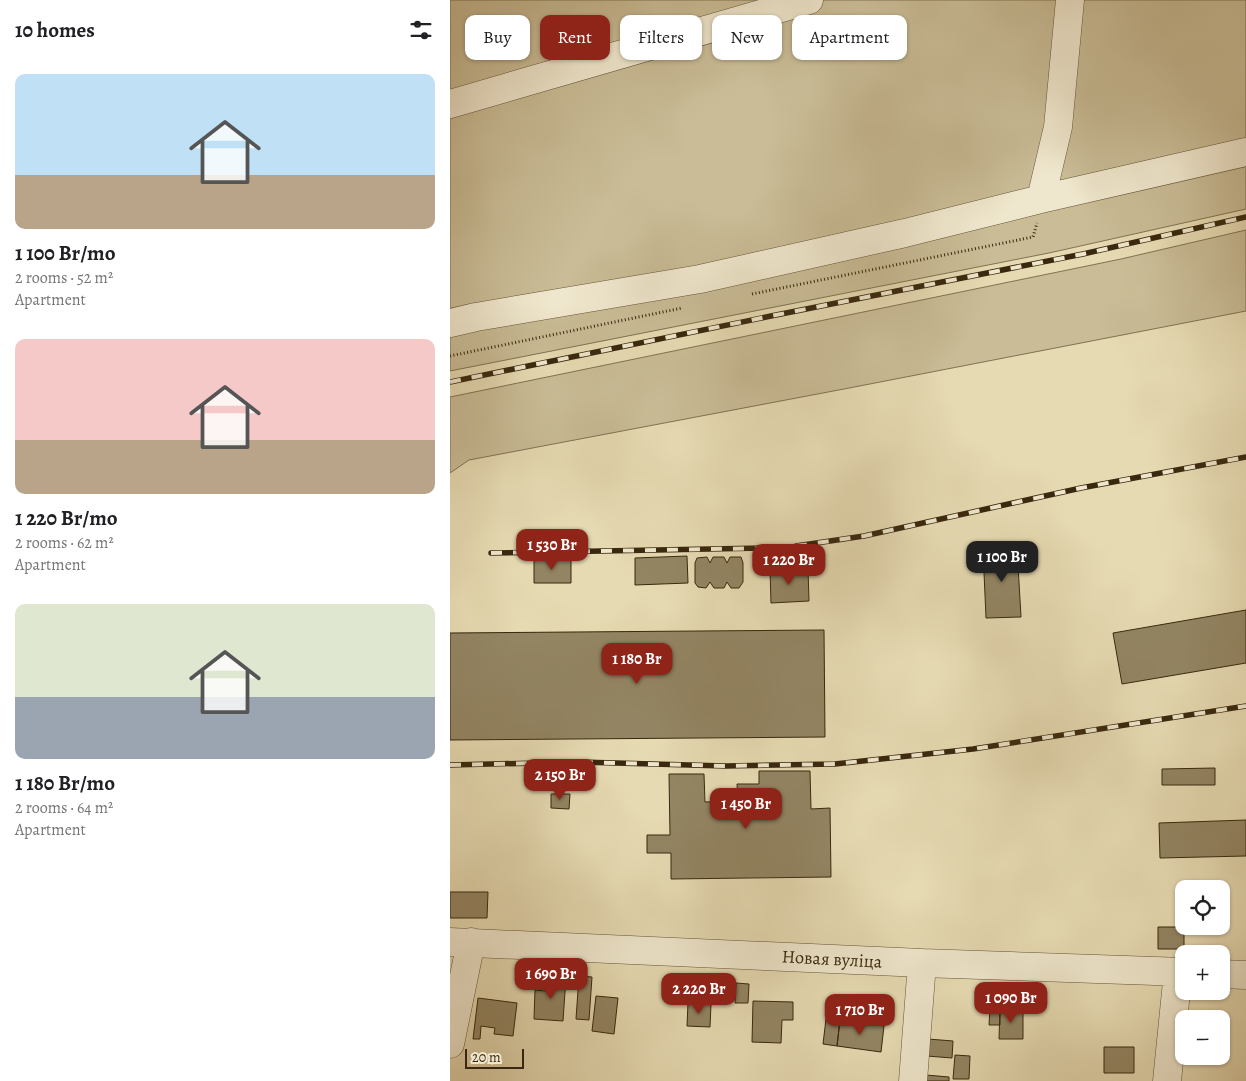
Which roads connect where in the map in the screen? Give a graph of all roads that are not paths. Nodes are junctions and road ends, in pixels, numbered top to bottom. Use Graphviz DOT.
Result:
graph roads {
  1 [pos="809,0"];
  2 [pos="1070,0"];
  3 [pos="450,104"];
  4 [pos="1246,152"];
  5 [pos="1041,199"];
  6 [pos="450,323"];
  7 [pos="460,942"];
  8 [pos="922,963"];
  9 [pos="1175,972"];
  10 [pos="1230,974"];
  11 [pos="1246,975"];
  12 [pos="1177,1000"];
  13 [pos="450,1044"];
  14 [pos="913,1081"];
  15 [pos="1167,1081"];
  1 -- 3 [label="street"];
  2 -- 5 [label="street"];
  4 -- 5 [label="street"];
  5 -- 6 [label="street"];
  7 -- 8 [label="street, Новая вуліца"];
  7 -- 13 [label="street"];
  8 -- 9 [label="street, Новая вуліца"];
  8 -- 14 [label="street"];
  10 -- 11 [label="street"];
  12 -- 15 [label="street"];
}
